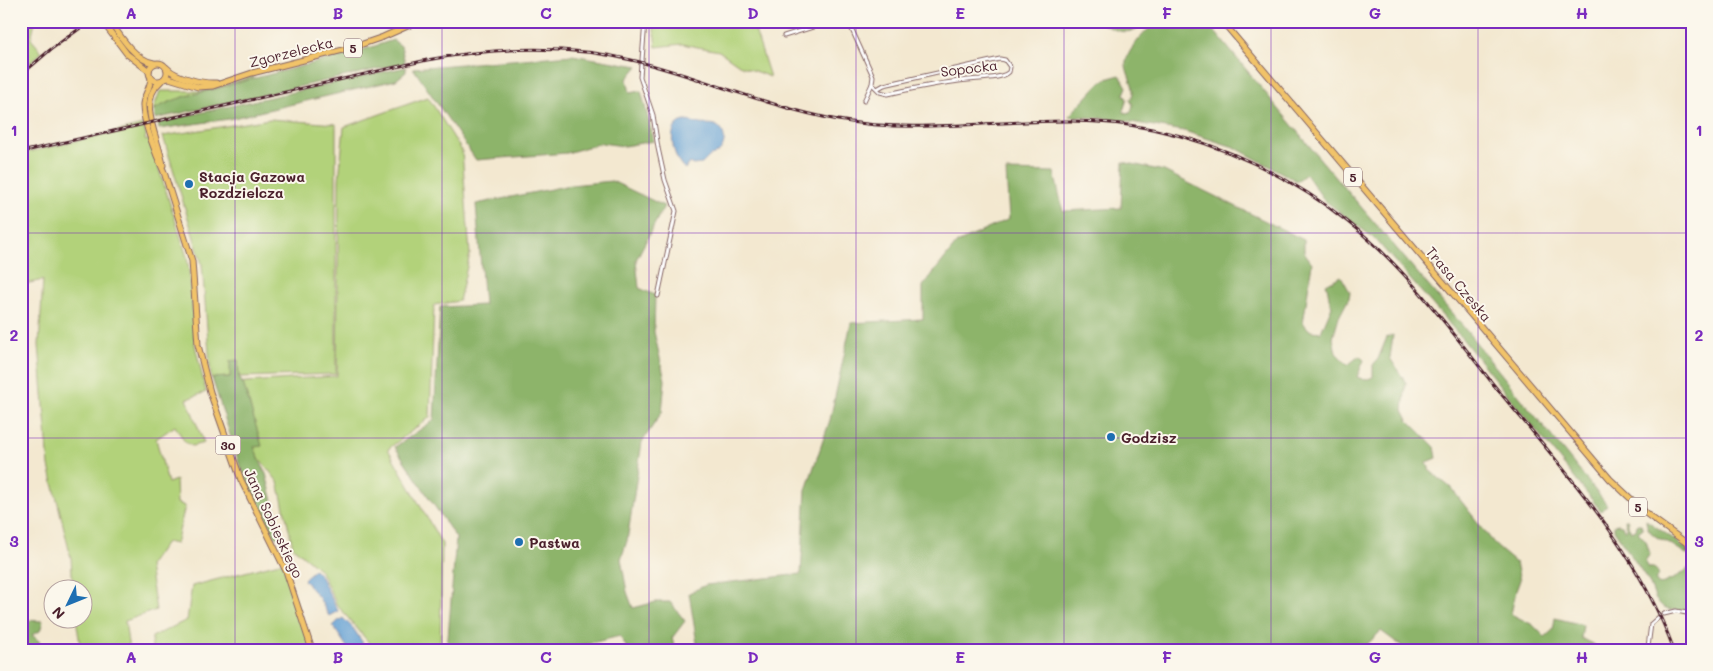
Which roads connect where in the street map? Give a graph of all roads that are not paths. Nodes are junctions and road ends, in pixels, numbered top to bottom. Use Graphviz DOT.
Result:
graph roads {
  1 [pos="102,21"];
  2 [pos="110,21"];
  3 [pos="419,21"];
  4 [pos="645,21"];
  5 [pos="832,21"];
  6 [pos="848,21"];
  7 [pos="1222,21"];
  8 [pos="784,36"];
  9 [pos="154,63"];
  10 [pos="167,68"];
  11 [pos="149,71"];
  12 [pos="151,77"];
  13 [pos="162,80"];
  14 [pos="224,82"];
  15 [pos="872,84"];
  16 [pos="877,89"];
  17 [pos="864,101"];
  18 [pos="164,172"];
  19 [pos="658,296"];
  20 [pos="1692,546"];
  21 [pos="1664,614"];
  22 [pos="1692,614"];
  23 [pos="1659,617"];
  24 [pos="1648,647"];
  25 [pos="312,650"];
  1 -- 11 [label="main road"];
  2 -- 9 [label="main road, 5"];
  3 -- 14 [label="main road, Zgorzelecka / 5"];
  4 -- 19 [label="street"];
  5 -- 8 [label="street"];
  6 -- 15 [label="street"];
  7 -- 20 [label="main road, Trasa Czeska / 5"];
  9 -- 10 [label="main road, 5"];
  9 -- 11 [label="main road"];
  10 -- 13 [label="main road"];
  10 -- 14 [label="main road, Zgorzelecka / 5"];
  11 -- 12 [label="main road"];
  12 -- 13 [label="main road, 5"];
  12 -- 18 [label="main road, Jana Sobieskiego / 30"];
  13 -- 14 [label="main road, Zgorzelecka / 5"];
  13 -- 18 [label="main road, Jana Sobieskiego / 30"];
  15 -- 16 [label="street"];
  15 -- 17 [label="street"];
  16 -- 16 [label="street, Sopocka"];
  18 -- 25 [label="main road, Jana Sobieskiego / 30"];
  21 -- 22 [label="street"];
  23 -- 24 [label="street"];
}
